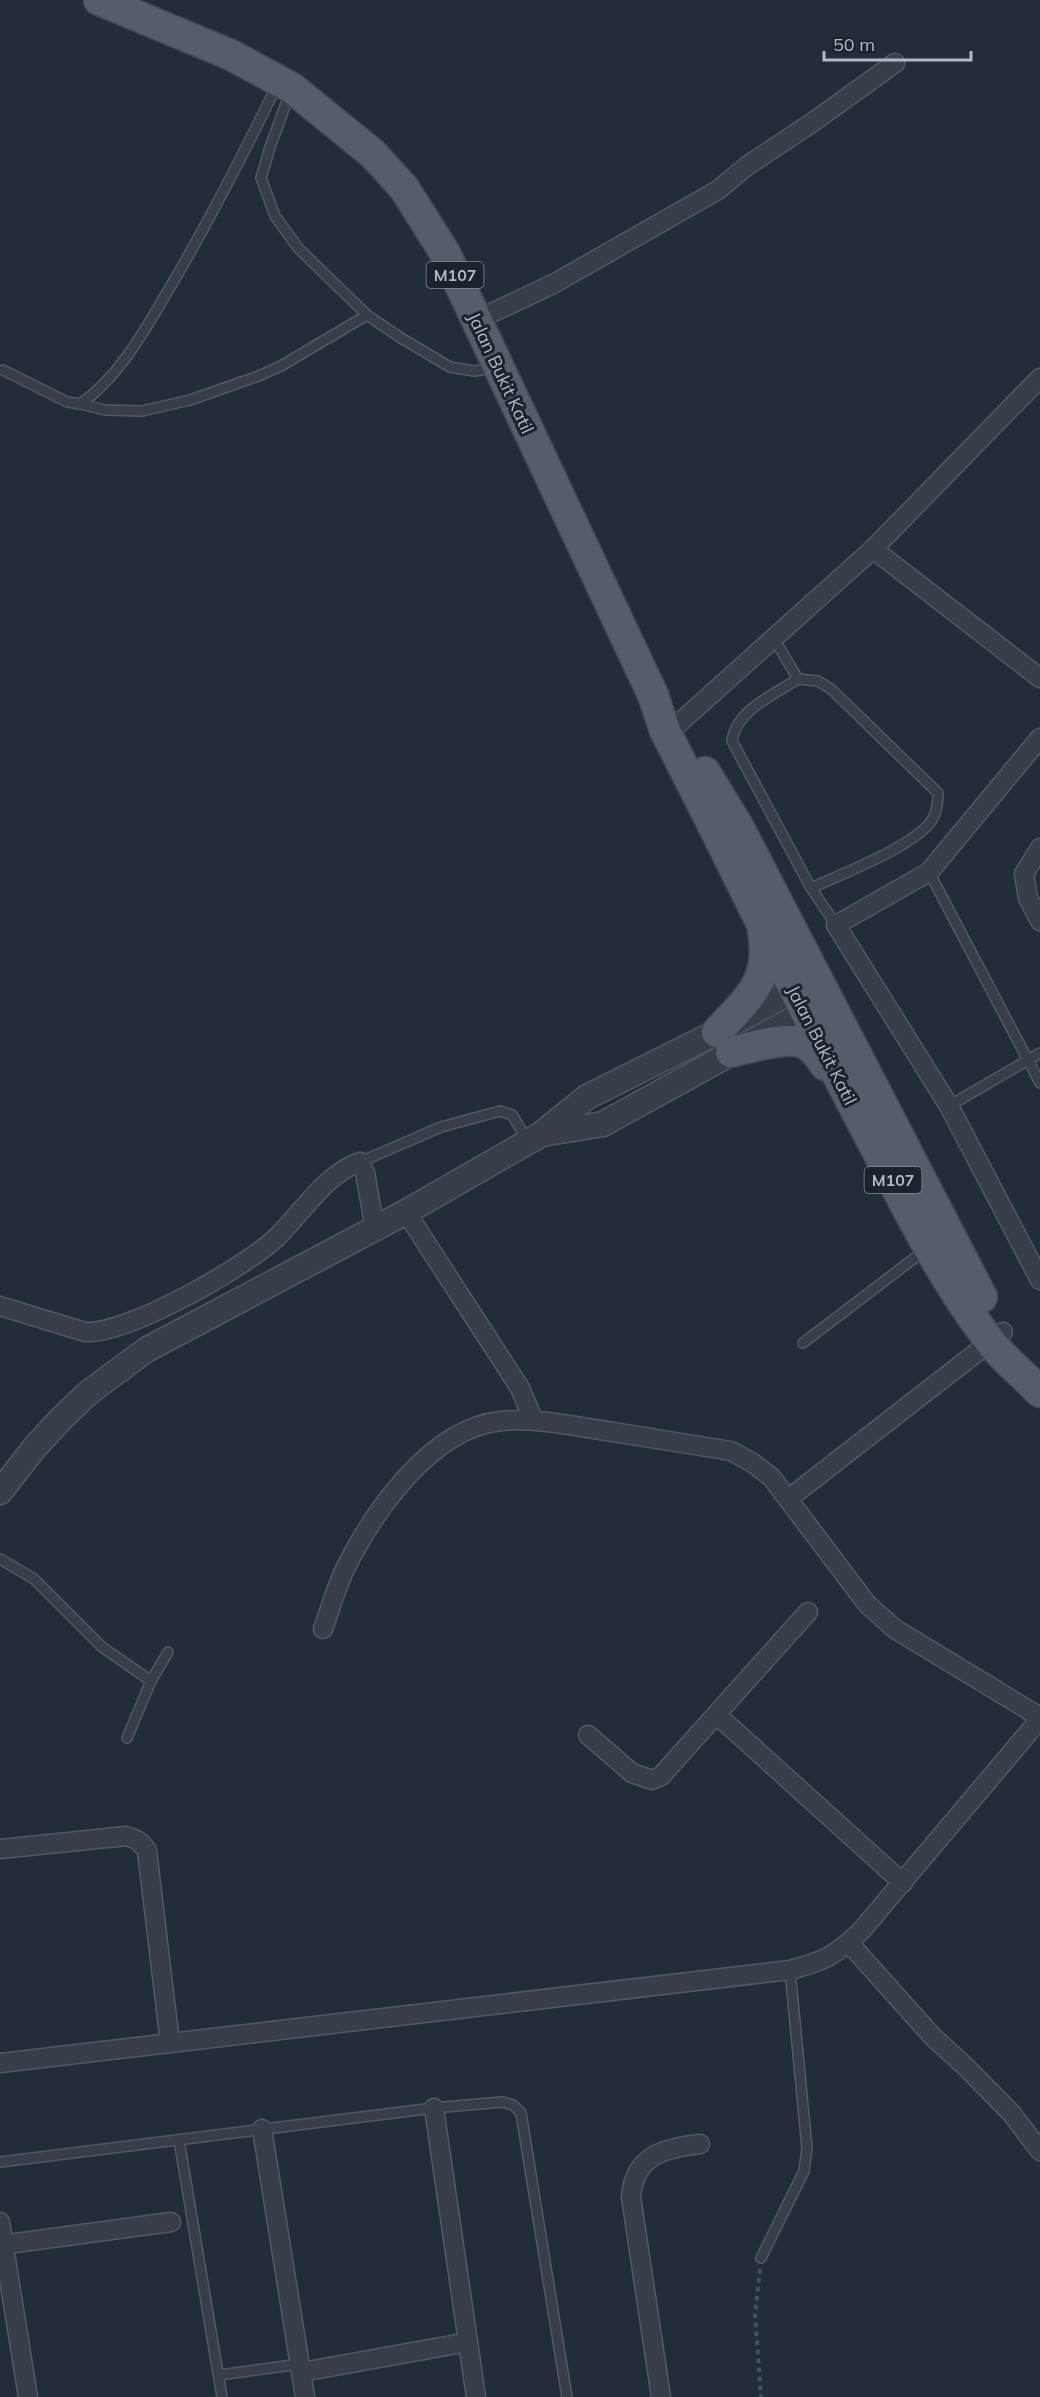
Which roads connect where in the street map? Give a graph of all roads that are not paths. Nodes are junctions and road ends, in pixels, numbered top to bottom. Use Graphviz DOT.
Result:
graph roads {
  1 [pos="99,0"];
  2 [pos="895,63"];
  3 [pos="285,85"];
  4 [pos="367,315"];
  5 [pos="477,320"];
  6 [pos="499,368"];
  7 [pos="3,370"];
  8 [pos="1040,378"];
  9 [pos="80,404"];
  10 [pos="873,549"];
  11 [pos="773,637"];
  12 [pos="1040,678"];
  13 [pos="798,679"];
  14 [pos="671,728"];
  15 [pos="1040,738"];
  16 [pos="1040,848"];
  17 [pos="929,872"];
  18 [pos="811,888"];
  19 [pos="1040,921"];
  20 [pos="761,924"];
  21 [pos="836,925"];
  22 [pos="797,940"];
  23 [pos="802,1000"];
  24 [pos="846,1035"];
  25 [pos="724,1042"];
  26 [pos="1040,1053"];
  27 [pos="1027,1061"];
  28 [pos="1040,1083"];
  29 [pos="949,1106"];
  30 [pos="854,1107"];
  31 [pos="534,1138"];
  32 [pos="360,1162"];
  33 [pos="406,1212"];
  34 [pos="375,1229"];
  35 [pos="928,1248"];
  36 [pos="1040,1280"];
  37 [pos="0,1306"];
  38 [pos="997,1337"];
  39 [pos="803,1343"];
  40 [pos="1032,1384"];
  41 [pos="533,1419"];
  42 [pos="0,1491"];
  43 [pos="788,1499"];
  44 [pos="0,1559"];
  45 [pos="808,1612"];
  46 [pos="323,1629"];
  47 [pos="168,1652"];
  48 [pos="151,1681"];
  49 [pos="717,1715"];
  50 [pos="1040,1718"];
  51 [pos="588,1735"];
  52 [pos="127,1738"];
  53 [pos="0,1849"];
  54 [pos="903,1883"];
  55 [pos="849,1943"];
  56 [pos="790,1970"];
  57 [pos="170,2043"];
  58 [pos="0,2063"];
  59 [pos="434,2108"];
  60 [pos="262,2129"];
  61 [pos="179,2139"];
  62 [pos="700,2144"];
  63 [pos="1040,2151"];
  64 [pos="0,2162"];
  65 [pos="0,2222"];
  66 [pos="171,2222"];
  67 [pos="2,2244"];
  68 [pos="761,2258"];
  69 [pos="468,2342"];
  70 [pos="301,2368"];
  71 [pos="219,2375"];
  72 [pos="28,2397"];
  73 [pos="222,2397"];
  74 [pos="305,2397"];
  75 [pos="476,2397"];
  76 [pos="567,2397"];
  77 [pos="661,2397"];
  1 -- 3 [label="main road, Jalan Bukit Katil / M107"];
  2 -- 5 [label="street"];
  3 -- 4 [label="lane"];
  3 -- 5 [label="main road, Jalan Bukit Katil / M107"];
  3 -- 9 [label="lane"];
  4 -- 6 [label="lane"];
  4 -- 9 [label="lane"];
  5 -- 6 [label="main road, Jalan Bukit Katil / M107"];
  6 -- 14 [label="main road, Jalan Bukit Katil / M107"];
  7 -- 9 [label="lane"];
  8 -- 10 [label="street"];
  10 -- 11 [label="street"];
  10 -- 12 [label="street"];
  11 -- 13 [label="lane"];
  11 -- 14 [label="street"];
  13 -- 18 [label="lane"];
  13 -- 18 [label="lane"];
  14 -- 20 [label="main road, Jalan Bukit Katil / M107"];
  14 -- 22 [label="main road, Jalan Bukit Katil / M107"];
  15 -- 17 [label="street"];
  16 -- 19 [label="street"];
  17 -- 21 [label="street"];
  17 -- 27 [label="lane"];
  18 -- 21 [label="lane"];
  20 -- 23 [label="main road, Jalan Bukit Katil / M107"];
  20 -- 25 [label="main road"];
  21 -- 29 [label="street"];
  22 -- 23 [label="main road"];
  22 -- 24 [label="main road, Jalan Bukit Katil / M107"];
  23 -- 24 [label="main road"];
  23 -- 25 [label="street"];
  23 -- 30 [label="main road, Jalan Bukit Katil / M107"];
  24 -- 38 [label="main road, Jalan Bukit Katil / M107"];
  25 -- 30 [label="main road"];
  25 -- 31 [label="street"];
  26 -- 27 [label="lane"];
  27 -- 28 [label="lane"];
  27 -- 29 [label="lane"];
  29 -- 36 [label="street"];
  30 -- 35 [label="main road, Jalan Bukit Katil / M107"];
  31 -- 32 [label="lane"];
  31 -- 33 [label="street"];
  32 -- 34 [label="street"];
  32 -- 37 [label="street"];
  33 -- 34 [label="street"];
  33 -- 41 [label="street"];
  34 -- 42 [label="street"];
  35 -- 38 [label="main road, Jalan Bukit Katil / M107"];
  35 -- 39 [label="lane"];
  38 -- 40 [label="main road, Jalan Bukit Katil / M107"];
  38 -- 43 [label="street"];
  41 -- 43 [label="street"];
  41 -- 46 [label="street"];
  43 -- 50 [label="street"];
  44 -- 48 [label="lane"];
  45 -- 49 [label="street"];
  47 -- 48 [label="lane"];
  48 -- 52 [label="lane"];
  49 -- 51 [label="street"];
  49 -- 54 [label="street"];
  50 -- 54 [label="street"];
  53 -- 57 [label="street"];
  54 -- 55 [label="street"];
  55 -- 56 [label="street"];
  55 -- 63 [label="street"];
  56 -- 57 [label="street"];
  56 -- 68 [label="lane"];
  57 -- 58 [label="street"];
  59 -- 60 [label="lane"];
  59 -- 69 [label="street"];
  59 -- 76 [label="lane"];
  60 -- 61 [label="lane"];
  60 -- 70 [label="street"];
  61 -- 64 [label="lane"];
  61 -- 71 [label="lane"];
  62 -- 77 [label="street"];
  65 -- 67 [label="street"];
  66 -- 67 [label="street"];
  67 -- 72 [label="street"];
  69 -- 70 [label="street"];
  69 -- 75 [label="street"];
  70 -- 71 [label="lane"];
  70 -- 74 [label="street"];
  71 -- 73 [label="lane"];
}
